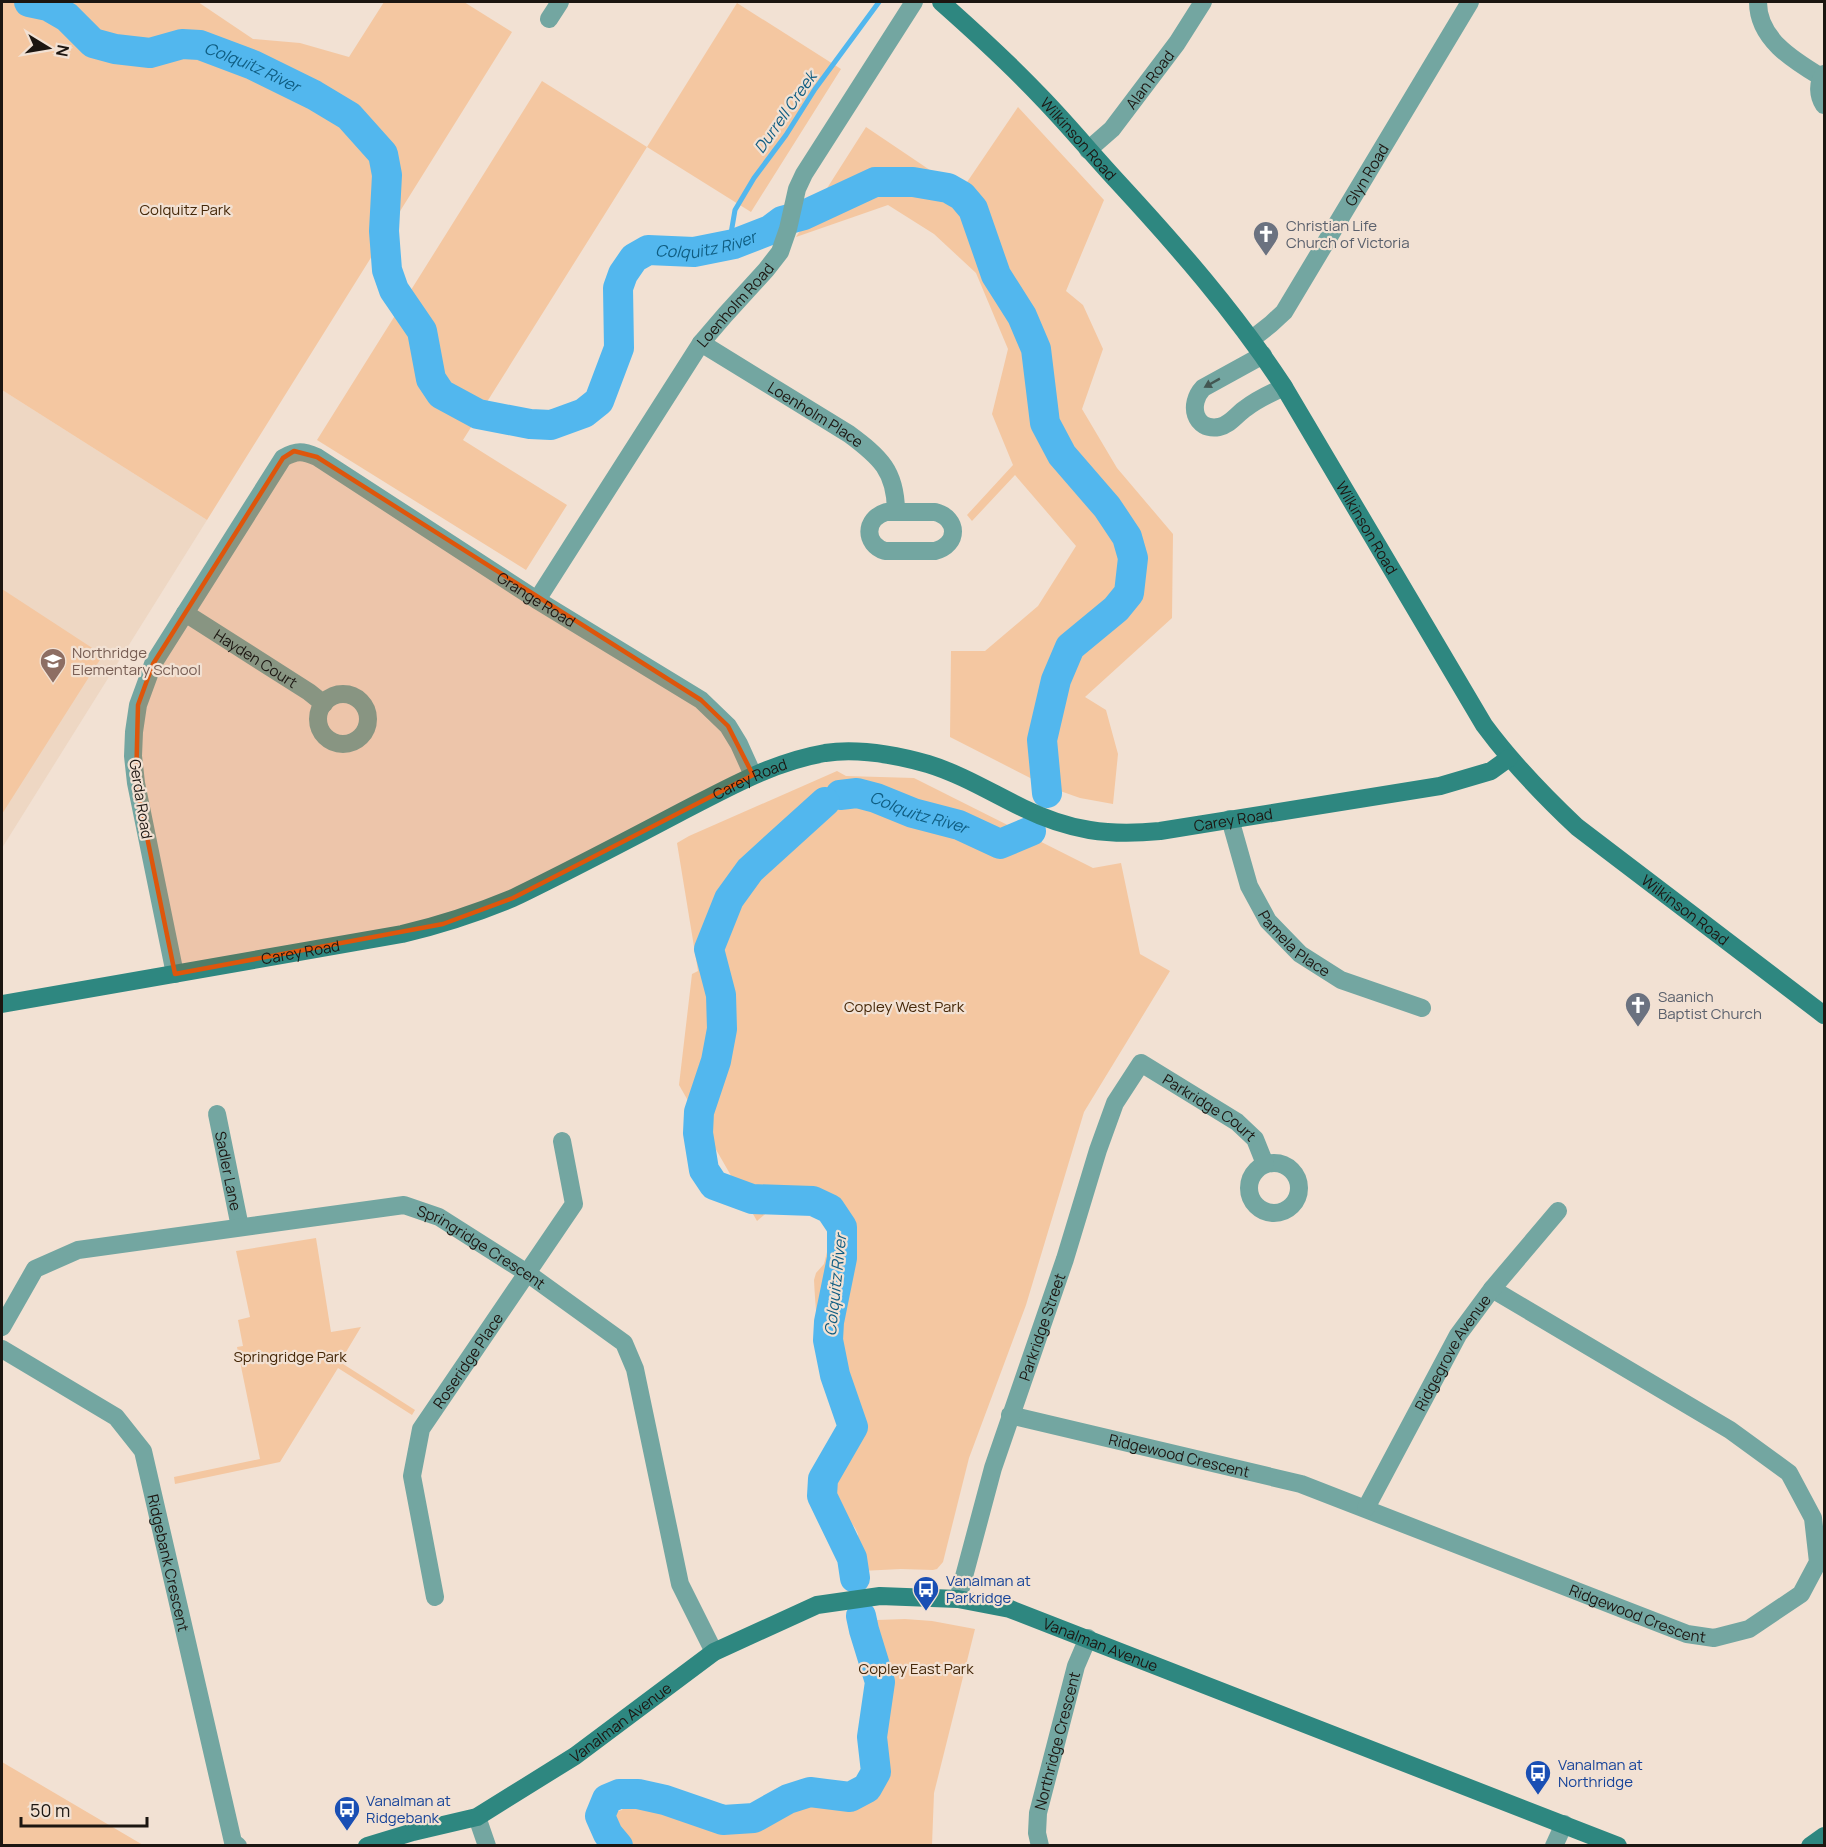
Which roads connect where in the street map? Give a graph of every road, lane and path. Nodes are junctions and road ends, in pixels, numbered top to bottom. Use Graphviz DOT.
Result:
graph roads {
  1 [pos="560,2"];
  2 [pos="914,2"];
  3 [pos="941,2"];
  4 [pos="1203,2"];
  5 [pos="1470,2"];
  6 [pos="1758,2"];
  7 [pos="549,19"];
  8 [pos="1823,76"];
  9 [pos="1824,105"];
  10 [pos="1088,150"];
  11 [pos="1252,339"];
  12 [pos="701,343"];
  13 [pos="1263,355"];
  14 [pos="1284,387"];
  15 [pos="294,451"];
  16 [pos="896,512"];
  17 [pos="537,600"];
  18 [pos="185,613"];
  19 [pos="324,704"];
  20 [pos="1509,758"];
  21 [pos="753,775"];
  22 [pos="1230,819"];
  23 [pos="176,974"];
  24 [pos="2,1004"];
  25 [pos="1422,1008"];
  26 [pos="1824,1015"];
  27 [pos="1141,1063"];
  28 [pos="217,1114"];
  29 [pos="562,1141"];
  30 [pos="1265,1164"];
  31 [pos="1558,1211"];
  32 [pos="240,1227"];
  33 [pos="527,1273"];
  34 [pos="1492,1289"];
  35 [pos="2,1327"];
  36 [pos="2,1349"];
  37 [pos="1010,1415"];
  38 [pos="1366,1508"];
  39 [pos="1821,1562"];
  40 [pos="435,1597"];
  41 [pos="958,1599"];
  42 [pos="1088,1638"];
  43 [pos="714,1652"];
  44 [pos="477,1817"];
  45 [pos="1564,1824"];
  46 [pos="1824,1836"];
  47 [pos="238,1845"];
  48 [pos="367,1845"];
  49 [pos="487,1845"];
  50 [pos="1040,1845"];
  51 [pos="1554,1845"];
  52 [pos="1618,1845"];
  53 [pos="1810,1845"];
  1 -- 7 [label="street"];
  2 -- 12 [label="street, Loenholm Road"];
  3 -- 10 [label="street, Wilkinson Road"];
  4 -- 10 [label="street, Alan Road"];
  5 -- 11 [label="street, Glyn Road"];
  6 -- 8 [label="street"];
  8 -- 9 [label="street"];
  10 -- 11 [label="street, Wilkinson Road"];
  11 -- 13 [label="street, Wilkinson Road"];
  12 -- 16 [label="street, Loenholm Place"];
  12 -- 17 [label="street, Loenholm Road"];
  13 -- 14 [label="street, Wilkinson Road"];
  13 -- 14 [label="street, one-way"];
  14 -- 20 [label="street, Wilkinson Road"];
  15 -- 17 [label="street, Grange Road"];
  15 -- 18 [label="street, Gerda Road"];
  17 -- 21 [label="street, Grange Road"];
  18 -- 19 [label="street, Hayden Court"];
  18 -- 23 [label="street, Gerda Road"];
  20 -- 22 [label="street, Carey Road"];
  20 -- 26 [label="street, Wilkinson Road"];
  21 -- 22 [label="street, Carey Road"];
  21 -- 23 [label="street, Carey Road"];
  22 -- 25 [label="street, Pamela Place"];
  23 -- 24 [label="street, Carey Road"];
  27 -- 30 [label="street, Parkridge Court"];
  27 -- 37 [label="street, Parkridge Street"];
  28 -- 32 [label="street, Sadler Lane"];
  29 -- 33 [label="street, Roseridge Place"];
  31 -- 34 [label="street, Ridgegrove Avenue"];
  32 -- 33 [label="street, Springridge Crescent"];
  32 -- 35 [label="street, Springridge Crescent"];
  33 -- 40 [label="street, Roseridge Place"];
  33 -- 43 [label="street, Springridge Crescent"];
  34 -- 38 [label="street, Ridgegrove Avenue"];
  34 -- 39 [label="street, Ridgewood Crescent"];
  36 -- 47 [label="street, Ridgebank Crescent"];
  37 -- 38 [label="street, Ridgewood Crescent"];
  37 -- 41 [label="street, Parkridge Street"];
  38 -- 39 [label="street, Ridgewood Crescent"];
  41 -- 42 [label="street, Vanalman Avenue"];
  41 -- 43 [label="street, Vanalman Avenue"];
  42 -- 45 [label="street, Vanalman Avenue"];
  42 -- 50 [label="street, Northridge Crescent"];
  43 -- 44 [label="street, Vanalman Avenue"];
  44 -- 48 [label="street, Vanalman Avenue"];
  44 -- 49 [label="street"];
  45 -- 51 [label="street"];
  45 -- 52 [label="street, Vanalman Avenue"];
  46 -- 53 [label="street"];
}
